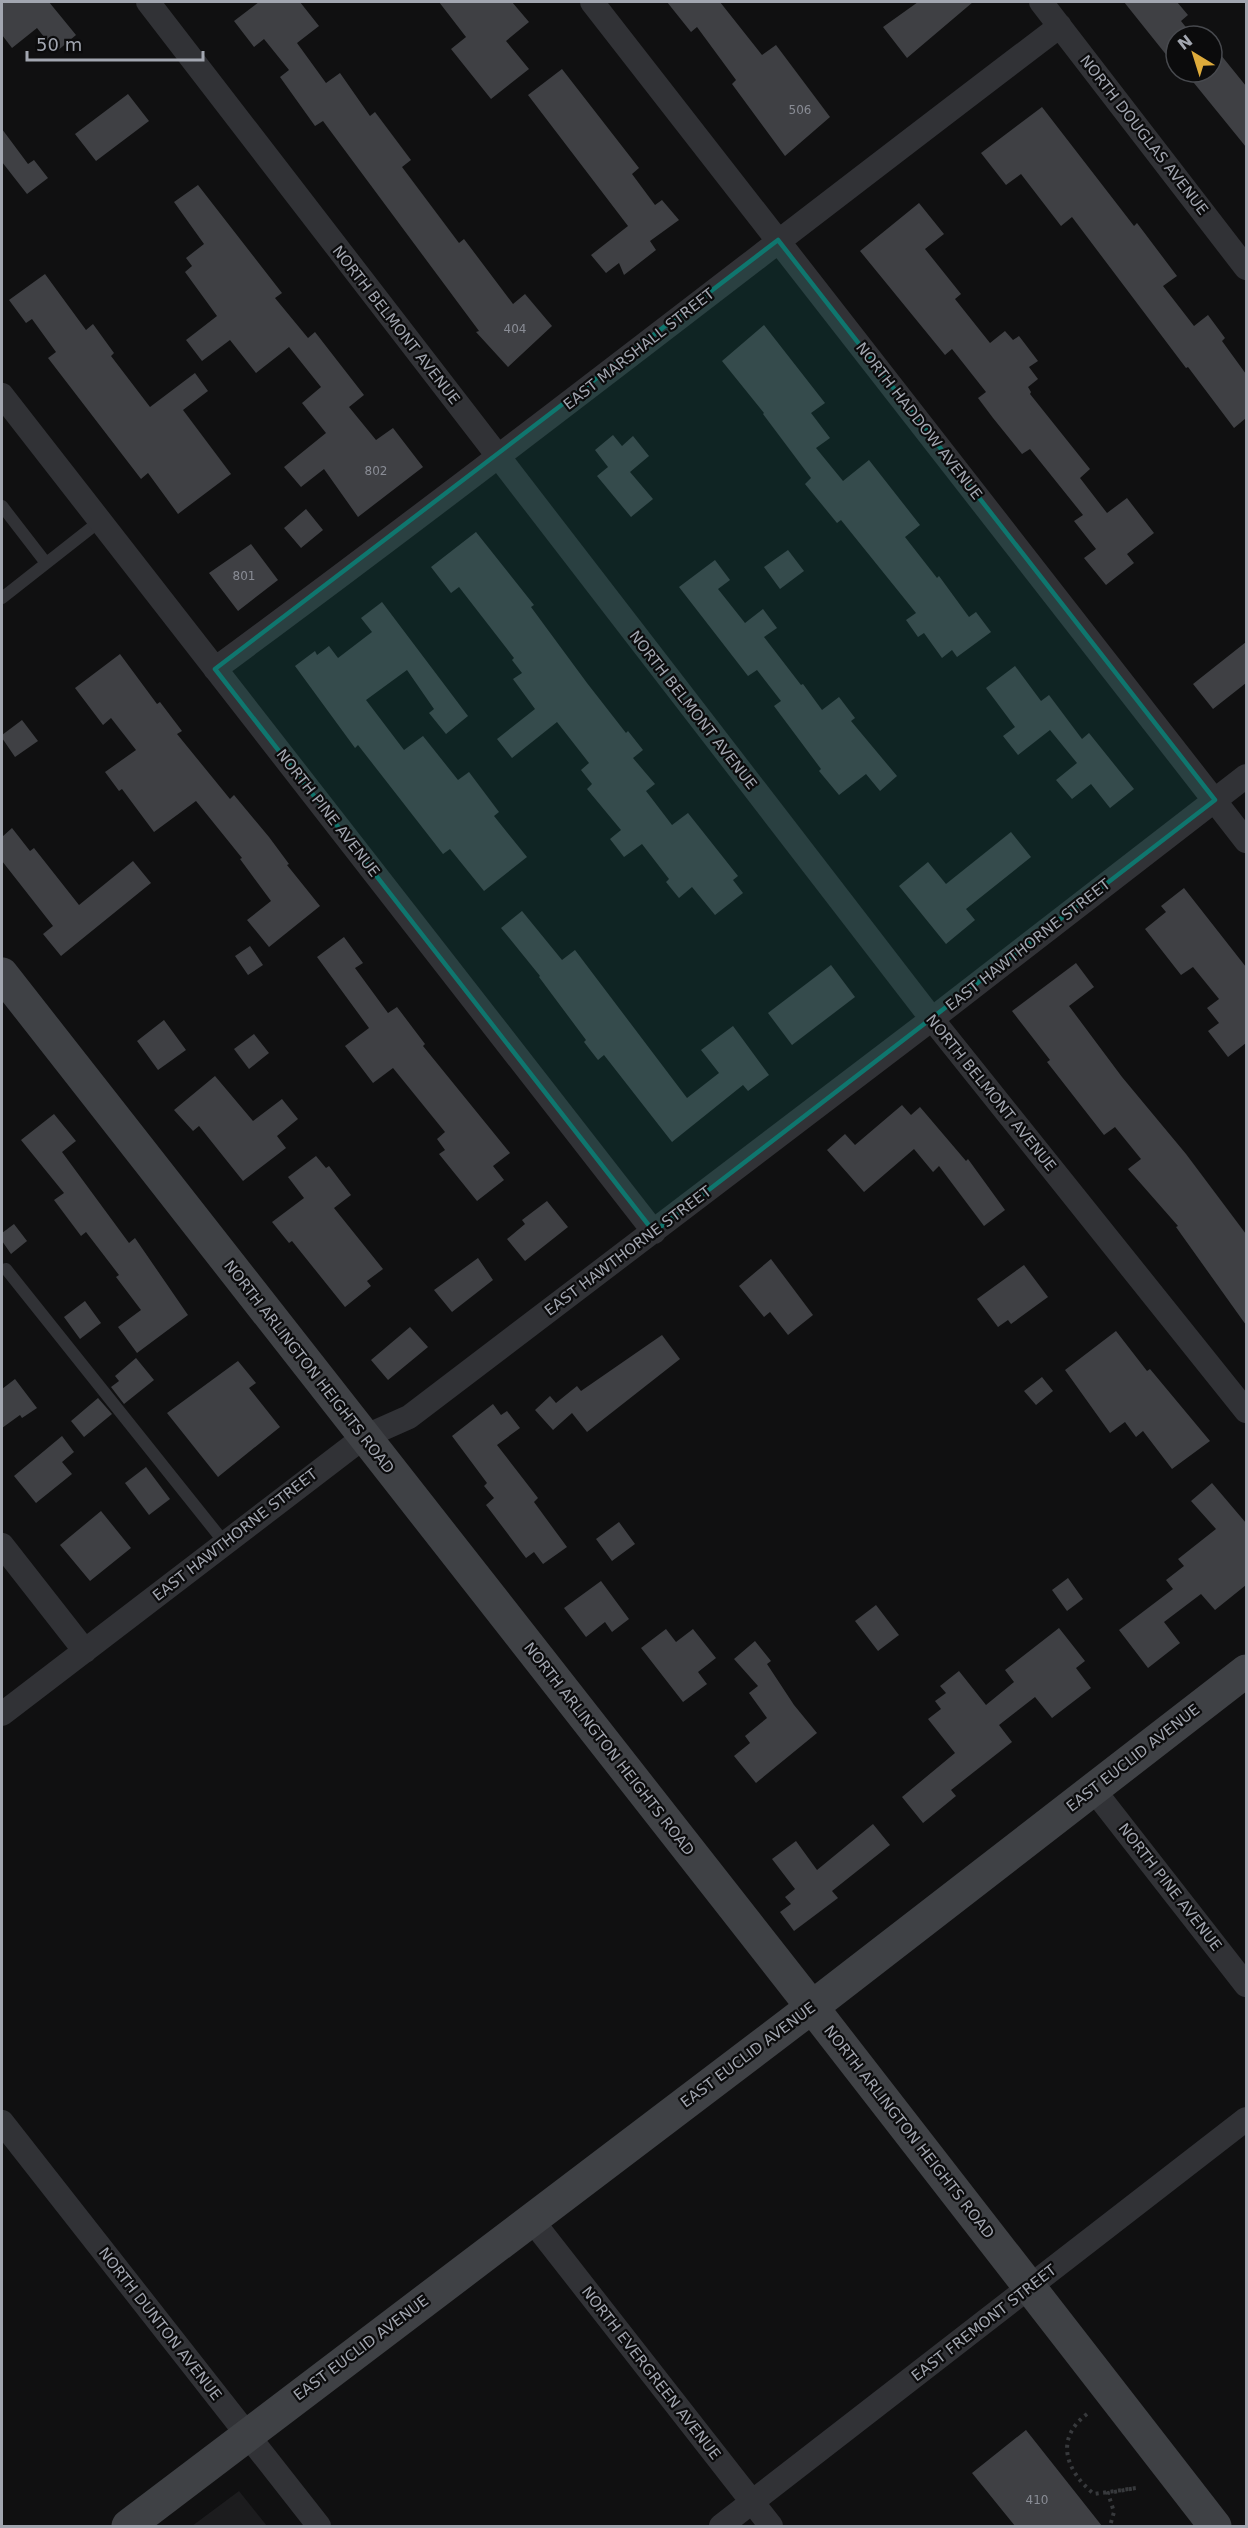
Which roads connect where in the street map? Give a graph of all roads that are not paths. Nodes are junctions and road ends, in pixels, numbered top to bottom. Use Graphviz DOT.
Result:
graph roads {
  1 [pos="148,2"];
  2 [pos="592,2"];
  3 [pos="1041,2"];
  4 [pos="1059,26"];
  5 [pos="778,240"];
  6 [pos="1246,268"];
  7 [pos="2,394"];
  8 [pos="498,458"];
  9 [pos="2,506"];
  10 [pos="100,521"];
  11 [pos="46,563"];
  12 [pos="2,598"];
  13 [pos="215,669"];
  14 [pos="1246,776"];
  15 [pos="1215,800"];
  16 [pos="1246,841"];
  17 [pos="2,974"];
  18 [pos="932,1019"];
  19 [pos="654,1232"];
  20 [pos="6,1269"];
  21 [pos="1246,1411"];
  22 [pos="364,1437"];
  23 [pos="224,1542"];
  24 [pos="2,1545"];
  25 [pos="85,1652"];
  26 [pos="1246,1671"];
  27 [pos="2,1714"];
  28 [pos="1093,1789"];
  29 [pos="1246,1985"];
  30 [pos="812,2007"];
  31 [pos="1246,2119"];
  32 [pos="2,2122"];
  33 [pos="531,2219"];
  34 [pos="1030,2288"];
  35 [pos="247,2434"];
  36 [pos="753,2502"];
  37 [pos="128,2526"];
  38 [pos="318,2526"];
  39 [pos="721,2526"];
  40 [pos="771,2526"];
  41 [pos="1215,2526"];
  1 -- 8 [label="street, NORTH BELMONT AVENUE"];
  2 -- 5 [label="street, NORTH HADDOW AVENUE"];
  3 -- 4 [label="street, NORTH DOUGLAS AVENUE"];
  4 -- 5 [label="street, EAST MARSHALL STREET"];
  4 -- 6 [label="street, NORTH DOUGLAS AVENUE"];
  5 -- 8 [label="street, EAST MARSHALL STREET"];
  5 -- 15 [label="street, NORTH HADDOW AVENUE"];
  7 -- 10 [label="street, NORTH PINE AVENUE"];
  8 -- 13 [label="street, EAST MARSHALL STREET"];
  8 -- 18 [label="street, NORTH BELMONT AVENUE"];
  9 -- 11 [label="lane"];
  10 -- 11 [label="lane"];
  10 -- 13 [label="street, NORTH PINE AVENUE"];
  11 -- 12 [label="lane"];
  13 -- 19 [label="street, NORTH PINE AVENUE"];
  14 -- 15 [label="street, EAST HAWTHORNE STREET"];
  15 -- 16 [label="street, NORTH HADDOW AVENUE"];
  15 -- 18 [label="street, EAST HAWTHORNE STREET"];
  17 -- 22 [label="main road, NORTH ARLINGTON HEIGHTS ROAD"];
  18 -- 19 [label="street, EAST HAWTHORNE STREET"];
  18 -- 21 [label="street, NORTH BELMONT AVENUE"];
  19 -- 22 [label="street, EAST HAWTHORNE STREET"];
  20 -- 23 [label="lane"];
  22 -- 23 [label="street, EAST HAWTHORNE STREET"];
  22 -- 30 [label="main road, NORTH ARLINGTON HEIGHTS ROAD"];
  23 -- 25 [label="street, EAST HAWTHORNE STREET"];
  24 -- 25 [label="street"];
  25 -- 27 [label="street, EAST HAWTHORNE STREET"];
  26 -- 28 [label="main road, EAST EUCLID AVENUE"];
  28 -- 29 [label="street, NORTH PINE AVENUE"];
  28 -- 30 [label="main road, EAST EUCLID AVENUE"];
  30 -- 33 [label="main road, EAST EUCLID AVENUE"];
  30 -- 34 [label="main road, NORTH ARLINGTON HEIGHTS ROAD"];
  31 -- 34 [label="street, EAST FREMONT STREET"];
  32 -- 35 [label="street, NORTH DUNTON AVENUE"];
  33 -- 35 [label="main road, EAST EUCLID AVENUE"];
  33 -- 36 [label="street, NORTH EVERGREEN AVENUE"];
  34 -- 36 [label="street, EAST FREMONT STREET"];
  34 -- 41 [label="main road, NORTH ARLINGTON HEIGHTS ROAD"];
  35 -- 37 [label="main road, EAST EUCLID AVENUE"];
  35 -- 38 [label="street, NORTH DUNTON AVENUE"];
  36 -- 39 [label="street, EAST FREMONT STREET"];
  36 -- 40 [label="street, NORTH EVERGREEN AVENUE"];
}
